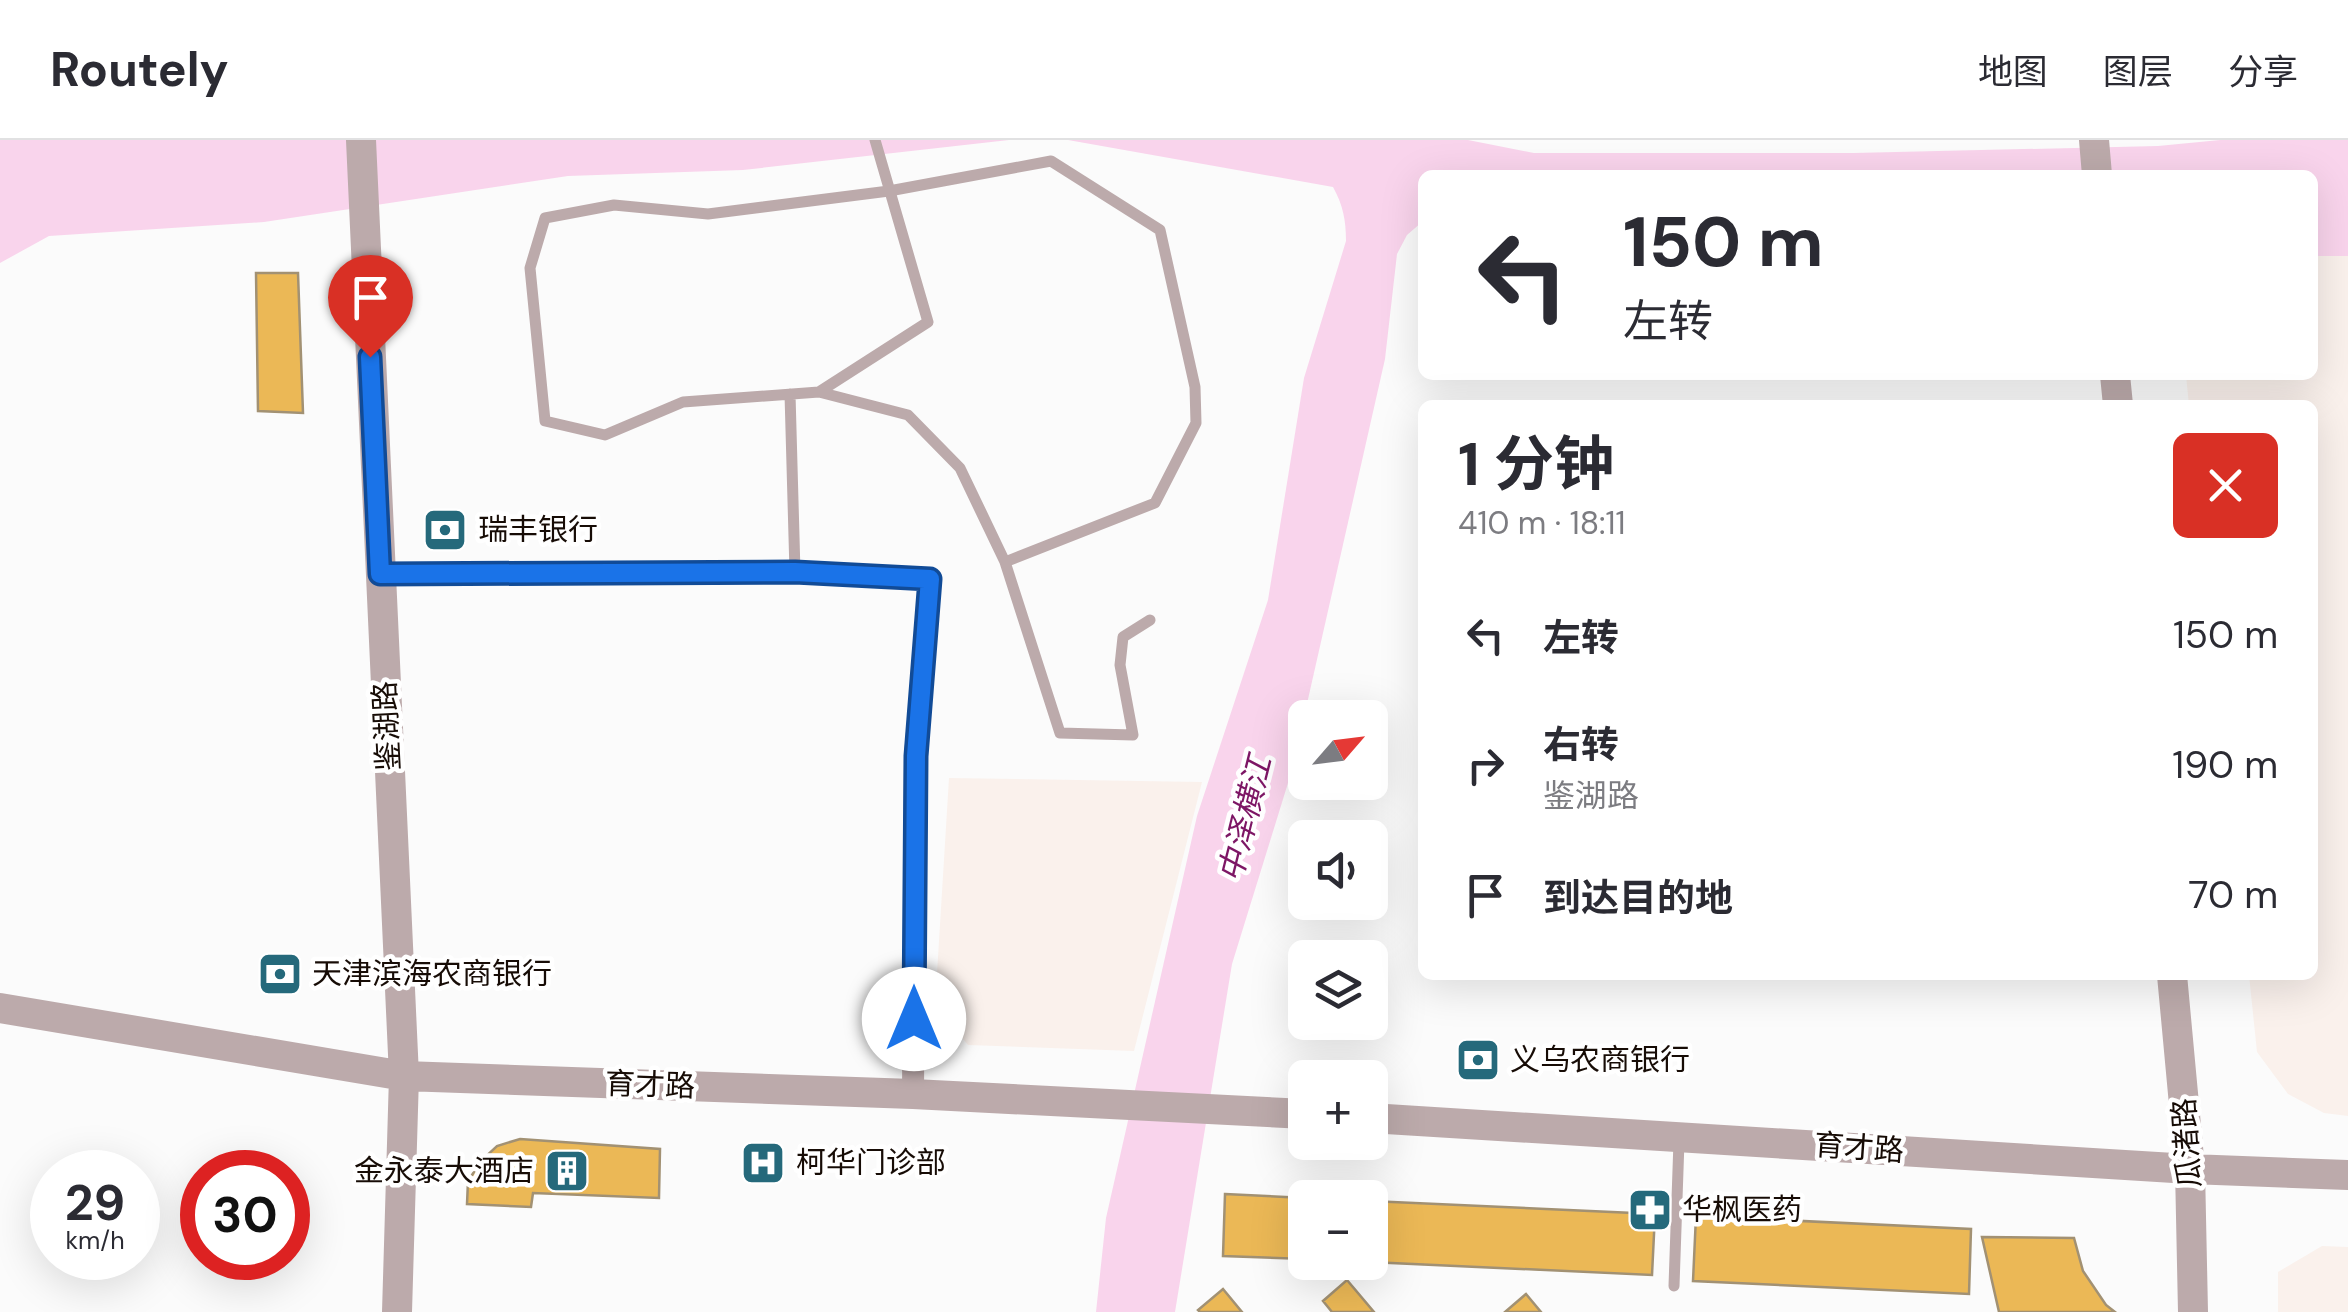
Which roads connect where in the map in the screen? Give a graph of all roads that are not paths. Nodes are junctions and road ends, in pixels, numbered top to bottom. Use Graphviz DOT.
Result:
graph roads {
  1 [pos="361,140"];
  2 [pos="875,140"];
  3 [pos="2094,140"];
  4 [pos="2097,170"];
  5 [pos="889,191"];
  6 [pos="820,392"];
  7 [pos="790,394"];
  8 [pos="1005,562"];
  9 [pos="795,572"];
  10 [pos="380,574"];
  11 [pos="1150,620"];
  12 [pos="2172,980"];
  13 [pos="0,1008"];
  14 [pos="404,1076"];
  15 [pos="914,1094"];
  16 [pos="1288,1113"];
  17 [pos="1388,1119"];
  18 [pos="1679,1137"];
  19 [pos="2190,1169"];
  20 [pos="2348,1174"];
  21 [pos="1674,1286"];
  22 [pos="397,1312"];
  23 [pos="2193,1312"];
  1 -- 10 [label="street, 鉴湖路"];
  2 -- 5 [label="lane"];
  3 -- 4 [label="street"];
  5 -- 6 [label="lane"];
  5 -- 7 [label="lane"];
  5 -- 8 [label="lane"];
  6 -- 7 [label="lane"];
  6 -- 8 [label="lane"];
  7 -- 9 [label="lane"];
  8 -- 11 [label="lane"];
  9 -- 10 [label="street"];
  9 -- 15 [label="street"];
  10 -- 14 [label="street, 鉴湖路"];
  12 -- 19 [label="street, 瓜渚路"];
  13 -- 14 [label="street, 育才路"];
  14 -- 15 [label="street, 育才路"];
  14 -- 22 [label="street, 鉴湖路"];
  15 -- 16 [label="street, 育才路"];
  17 -- 18 [label="street, 育才路"];
  18 -- 19 [label="street, 育才路"];
  18 -- 21 [label="lane"];
  19 -- 20 [label="street, 育才路"];
  19 -- 23 [label="street, 瓜渚路"];
}
